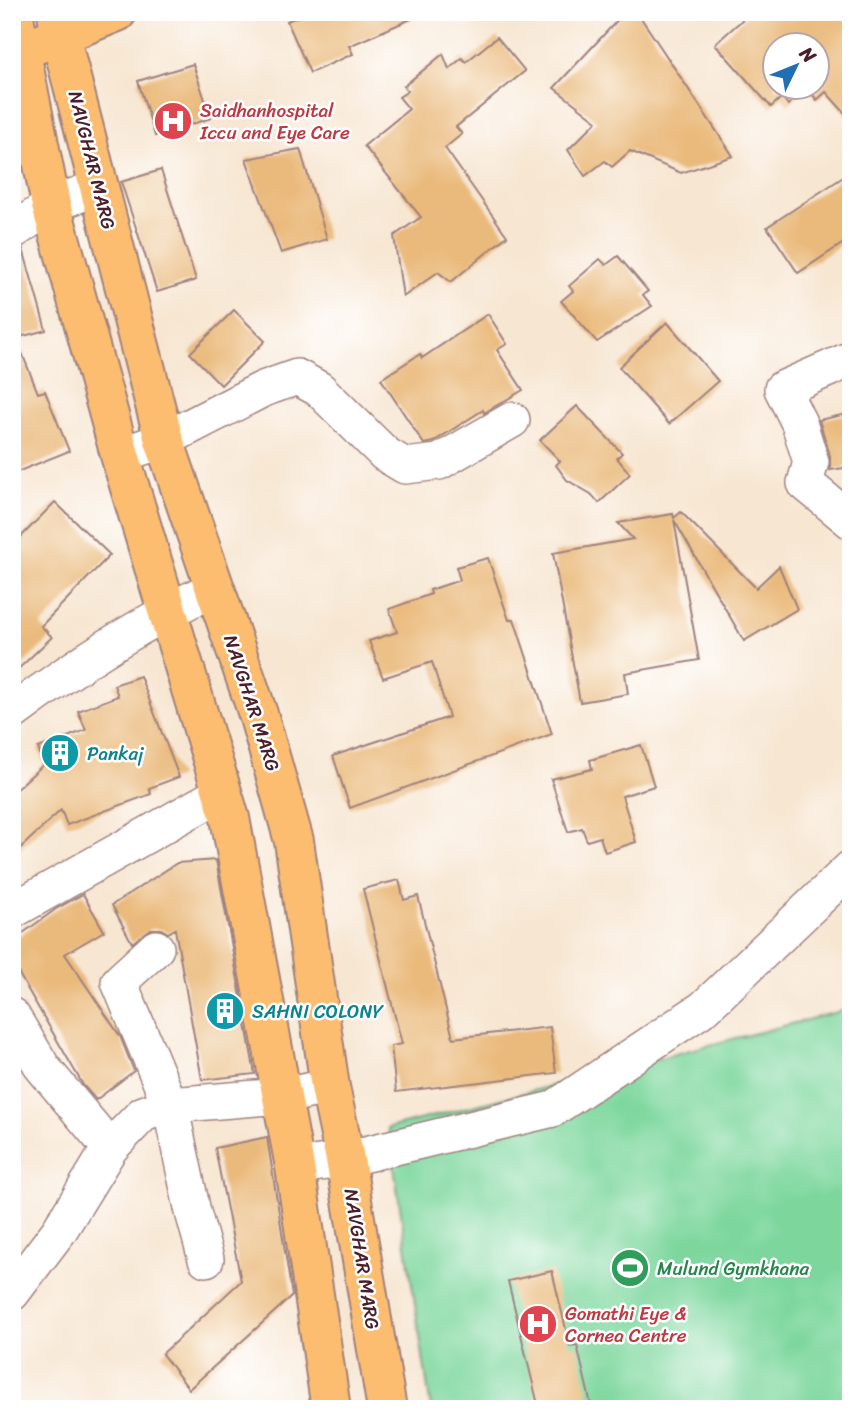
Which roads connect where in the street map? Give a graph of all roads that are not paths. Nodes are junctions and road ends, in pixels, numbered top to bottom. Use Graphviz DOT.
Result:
graph roads {
  1 [pos="13,12"];
  2 [pos="117,12"];
  3 [pos="58,24"];
  4 [pos="16,52"];
  5 [pos="99,187"];
  6 [pos="51,205"];
  7 [pos="12,232"];
  8 [pos="135,325"];
  9 [pos="88,338"];
  10 [pos="851,359"];
  11 [pos="512,420"];
  12 [pos="164,440"];
  13 [pos="120,455"];
  14 [pos="851,521"];
  15 [pos="215,588"];
  16 [pos="168,610"];
  17 [pos="12,713"];
  18 [pos="223,792"];
  19 [pos="851,868"];
  20 [pos="12,911"];
  21 [pos="156,948"];
  22 [pos="12,1016"];
  23 [pos="330,1087"];
  24 [pos="281,1096"];
  25 [pos="170,1105"];
  26 [pos="110,1148"];
  27 [pos="345,1159"];
  28 [pos="295,1167"];
  29 [pos="206,1259"];
  30 [pos="366,1287"];
  31 [pos="12,1293"];
  32 [pos="314,1293"];
  33 [pos="331,1409"];
  34 [pos="387,1409"];
  1 -- 4 [label="main road"];
  2 -- 3 [label="main road"];
  3 -- 4 [label="main road"];
  3 -- 5 [label="main road, NAVGHAR MARG"];
  4 -- 6 [label="main road"];
  5 -- 6 [label="street"];
  5 -- 8 [label="main road, NAVGHAR MARG"];
  6 -- 7 [label="street"];
  6 -- 9 [label="main road"];
  8 -- 9 [label="main road"];
  8 -- 12 [label="main road, NAVGHAR MARG"];
  9 -- 13 [label="main road"];
  10 -- 14 [label="street"];
  11 -- 12 [label="street"];
  12 -- 13 [label="street"];
  12 -- 15 [label="main road, NAVGHAR MARG"];
  13 -- 16 [label="main road"];
  15 -- 16 [label="street"];
  15 -- 23 [label="main road, NAVGHAR MARG"];
  16 -- 17 [label="street"];
  16 -- 18 [label="main road"];
  18 -- 20 [label="street"];
  18 -- 24 [label="main road"];
  19 -- 27 [label="street"];
  21 -- 25 [label="street"];
  22 -- 26 [label="street"];
  23 -- 24 [label="street"];
  23 -- 27 [label="main road, NAVGHAR MARG"];
  24 -- 25 [label="street"];
  24 -- 28 [label="main road"];
  25 -- 26 [label="street"];
  25 -- 29 [label="street"];
  26 -- 31 [label="street"];
  27 -- 28 [label="street"];
  27 -- 30 [label="main road, NAVGHAR MARG"];
  28 -- 32 [label="main road"];
  30 -- 32 [label="main road"];
  30 -- 34 [label="main road, NAVGHAR MARG"];
  32 -- 33 [label="main road"];
}
